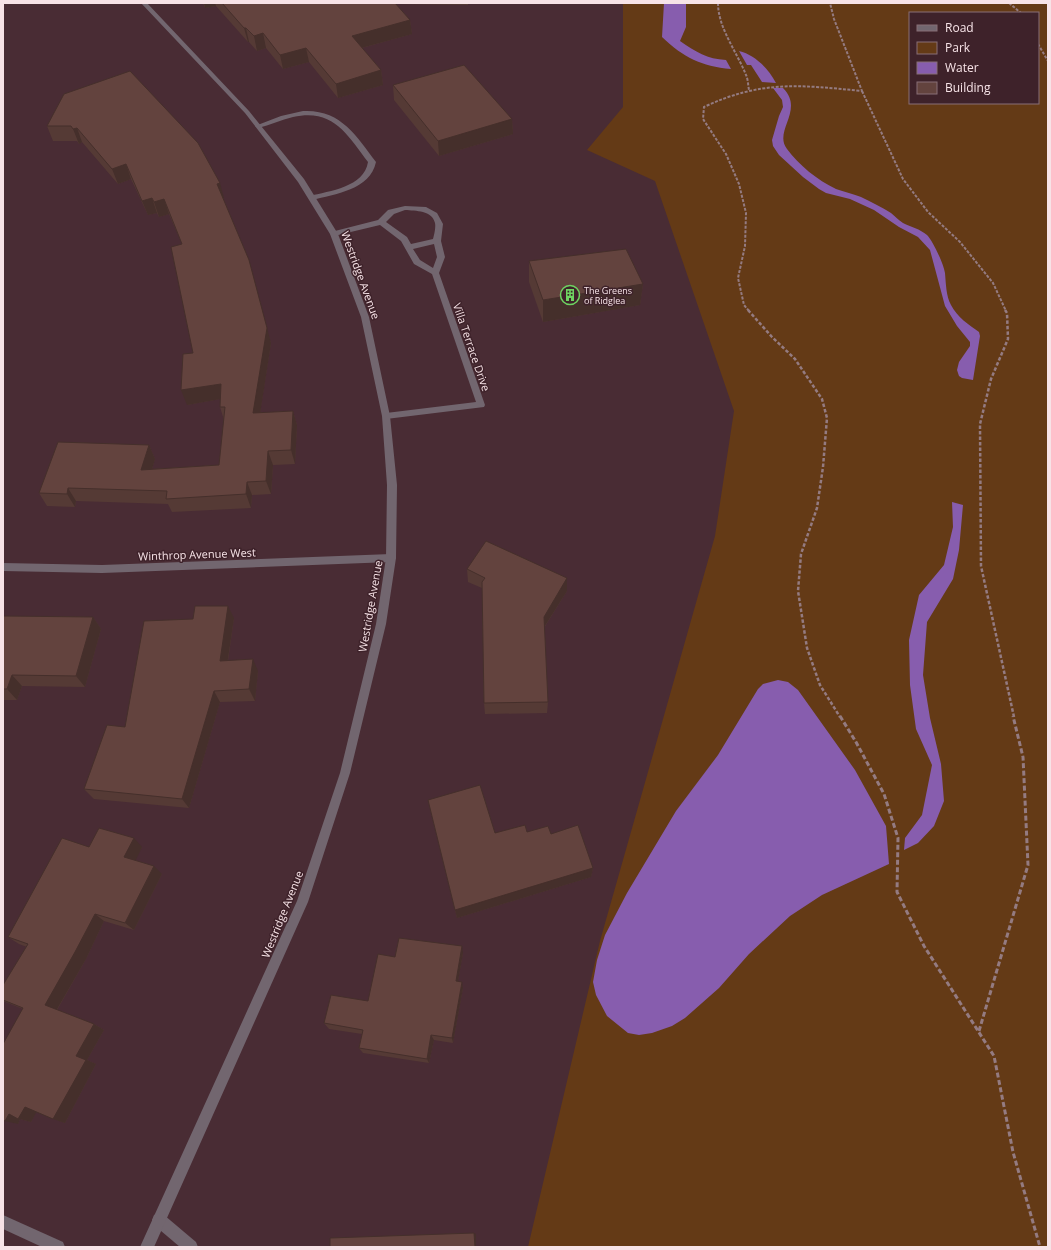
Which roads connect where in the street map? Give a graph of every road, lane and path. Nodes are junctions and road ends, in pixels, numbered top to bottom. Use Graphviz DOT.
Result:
graph roads {
  1 [pos="144,3"];
  2 [pos="718,3"];
  3 [pos="830,3"];
  4 [pos="1009,3"];
  5 [pos="1021,12"];
  6 [pos="1039,46"];
  7 [pos="1048,61"];
  8 [pos="749,90"];
  9 [pos="862,91"];
  10 [pos="258,126"];
  11 [pos="312,198"];
  12 [pos="381,222"];
  13 [pos="334,234"];
  14 [pos="436,241"];
  15 [pos="409,247"];
  16 [pos="435,273"];
  17 [pos="386,416"];
  18 [pos="391,558"];
  19 [pos="3,567"];
  20 [pos="979,1031"];
  21 [pos="159,1220"];
  22 [pos="3,1222"];
  23 [pos="58,1247"];
  24 [pos="147,1247"];
  25 [pos="191,1247"];
  26 [pos="1040,1247"];
  1 -- 10 [label="street, Westridge Avenue"];
  2 -- 8 [label="path"];
  3 -- 9 [label="path"];
  4 -- 5 [label="path"];
  6 -- 7 [label="path"];
  8 -- 9 [label="path"];
  8 -- 20 [label="path"];
  9 -- 20 [label="path"];
  10 -- 11 [label="street, Westridge Avenue"];
  10 -- 11 [label="street"];
  11 -- 13 [label="street, Westridge Avenue"];
  12 -- 13 [label="street"];
  12 -- 14 [label="street"];
  12 -- 15 [label="street"];
  13 -- 17 [label="street, Westridge Avenue"];
  14 -- 15 [label="street"];
  14 -- 16 [label="street"];
  15 -- 16 [label="street"];
  16 -- 17 [label="street, Villa Terrace Drive"];
  17 -- 18 [label="street, Westridge Avenue"];
  18 -- 19 [label="street, Winthrop Avenue West"];
  18 -- 21 [label="street, Westridge Avenue"];
  20 -- 26 [label="path"];
  21 -- 24 [label="street, Westridge Avenue"];
  21 -- 25 [label="street"];
  22 -- 23 [label="street"];
}
